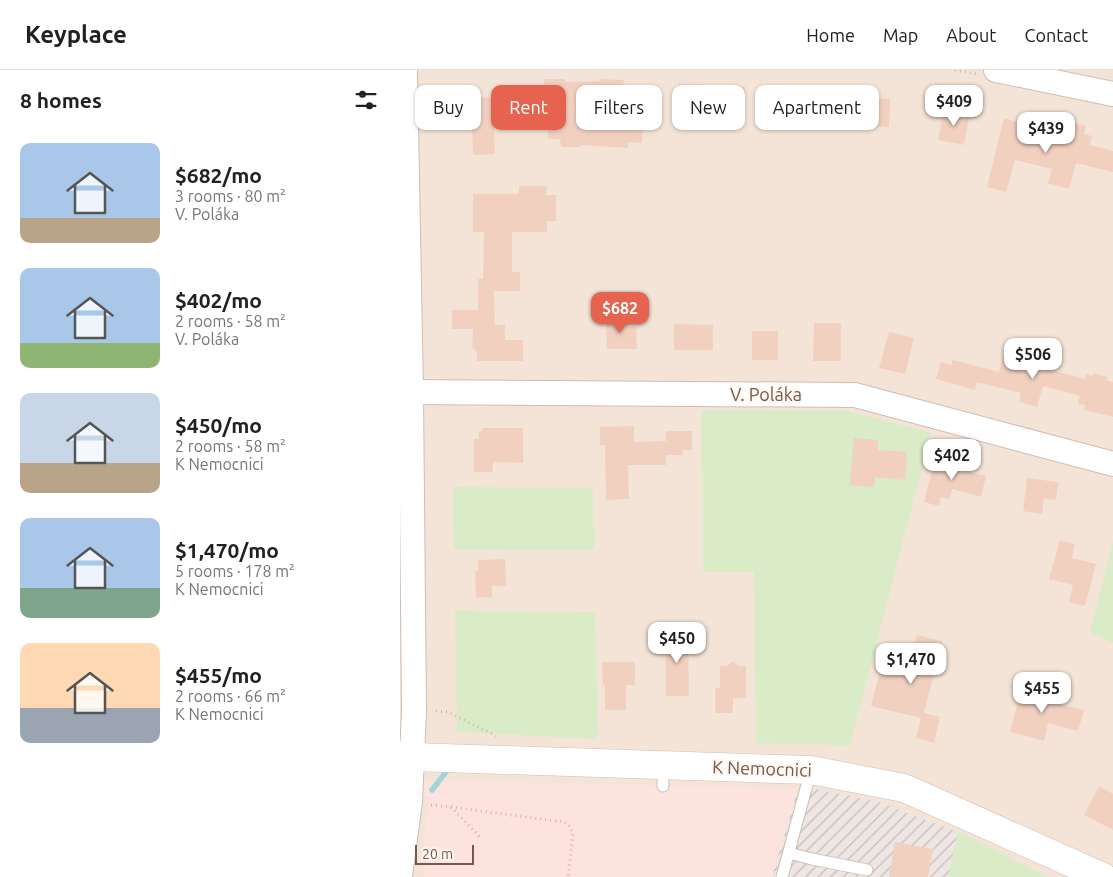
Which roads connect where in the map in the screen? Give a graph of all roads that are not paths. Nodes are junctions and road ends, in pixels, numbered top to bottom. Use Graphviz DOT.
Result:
graph roads {
  1 [pos="405,70"];
  2 [pos="996,70"];
  3 [pos="1113,94"];
  4 [pos="411,392"];
  5 [pos="1113,464"];
  6 [pos="406,756"];
  7 [pos="811,770"];
  8 [pos="789,853"];
  9 [pos="867,870"];
  10 [pos="400,876"];
  11 [pos="782,877"];
  12 [pos="1103,877"];
  1 -- 4 [label="street"];
  2 -- 3 [label="street"];
  4 -- 5 [label="street, V. Poláka"];
  4 -- 6 [label="street"];
  6 -- 7 [label="street, K Nemocnici"];
  6 -- 10 [label="street"];
  7 -- 8 [label="lane"];
  7 -- 12 [label="street, K Nemocnici"];
  8 -- 9 [label="lane"];
  8 -- 11 [label="lane"];
}
